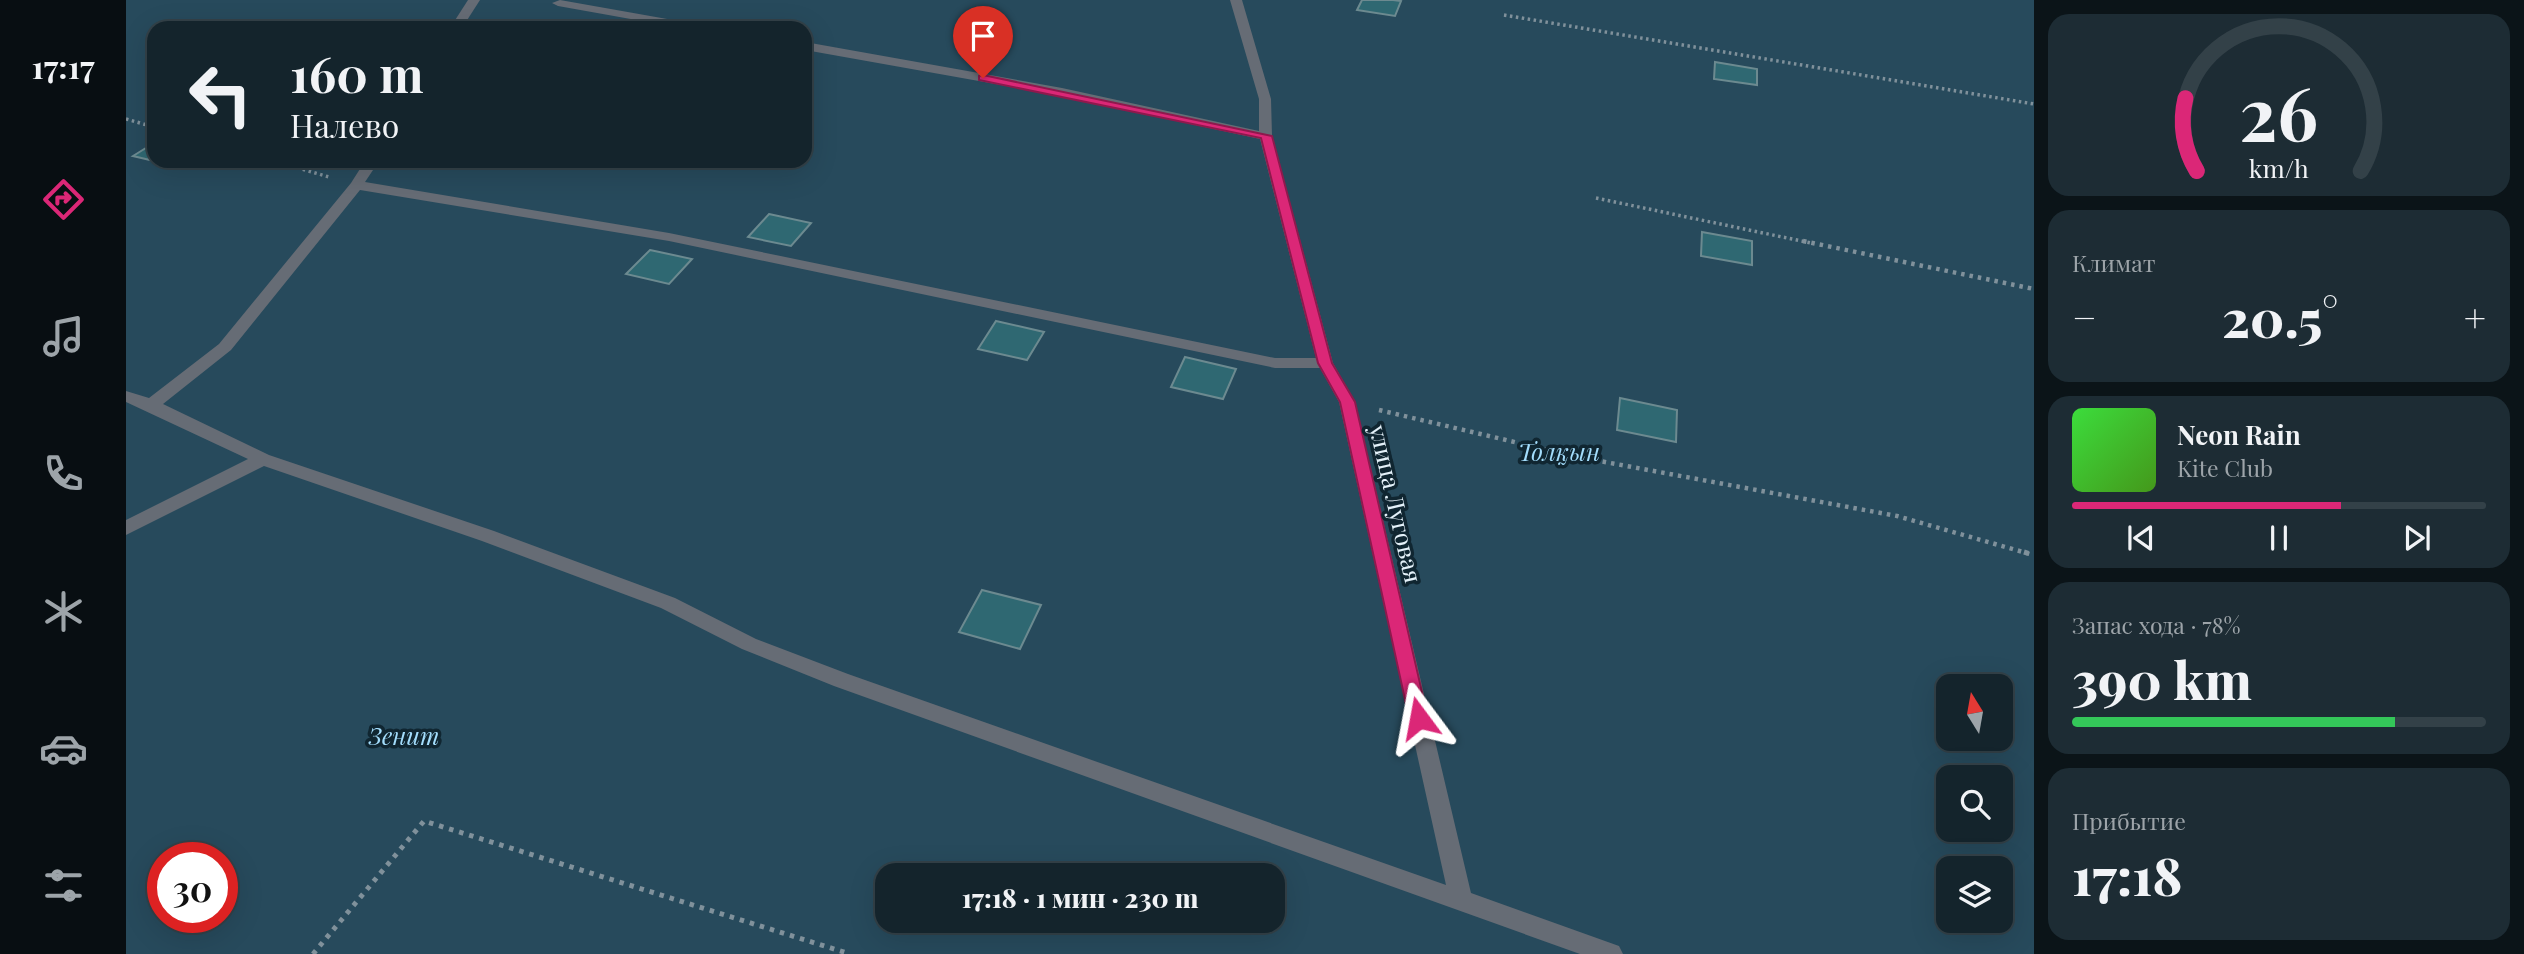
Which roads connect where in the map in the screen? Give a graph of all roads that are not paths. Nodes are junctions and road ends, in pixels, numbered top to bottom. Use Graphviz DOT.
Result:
graph roads {
  1 [pos="474,0"];
  2 [pos="1236,0"];
  3 [pos="558,4"];
  4 [pos="460,21"];
  5 [pos="659,21"];
  6 [pos="812,47"];
  7 [pos="1266,136"];
  8 [pos="368,168"];
  9 [pos="357,185"];
  10 [pos="1325,363"];
  11 [pos="126,396"];
  12 [pos="151,405"];
  13 [pos="263,460"];
  14 [pos="126,528"];
  15 [pos="1461,902"];
  16 [pos="1611,954"];
  1 -- 4 [label="street"];
  2 -- 7 [label="street, улица Луговая"];
  3 -- 5 [label="street"];
  6 -- 7 [label="street"];
  7 -- 10 [label="street, улица Луговая"];
  8 -- 9 [label="street"];
  9 -- 10 [label="street"];
  9 -- 12 [label="street"];
  10 -- 15 [label="street, улица Луговая"];
  11 -- 12 [label="street"];
  12 -- 13 [label="street"];
  13 -- 14 [label="street"];
  13 -- 15 [label="street"];
  15 -- 16 [label="street"];
}
